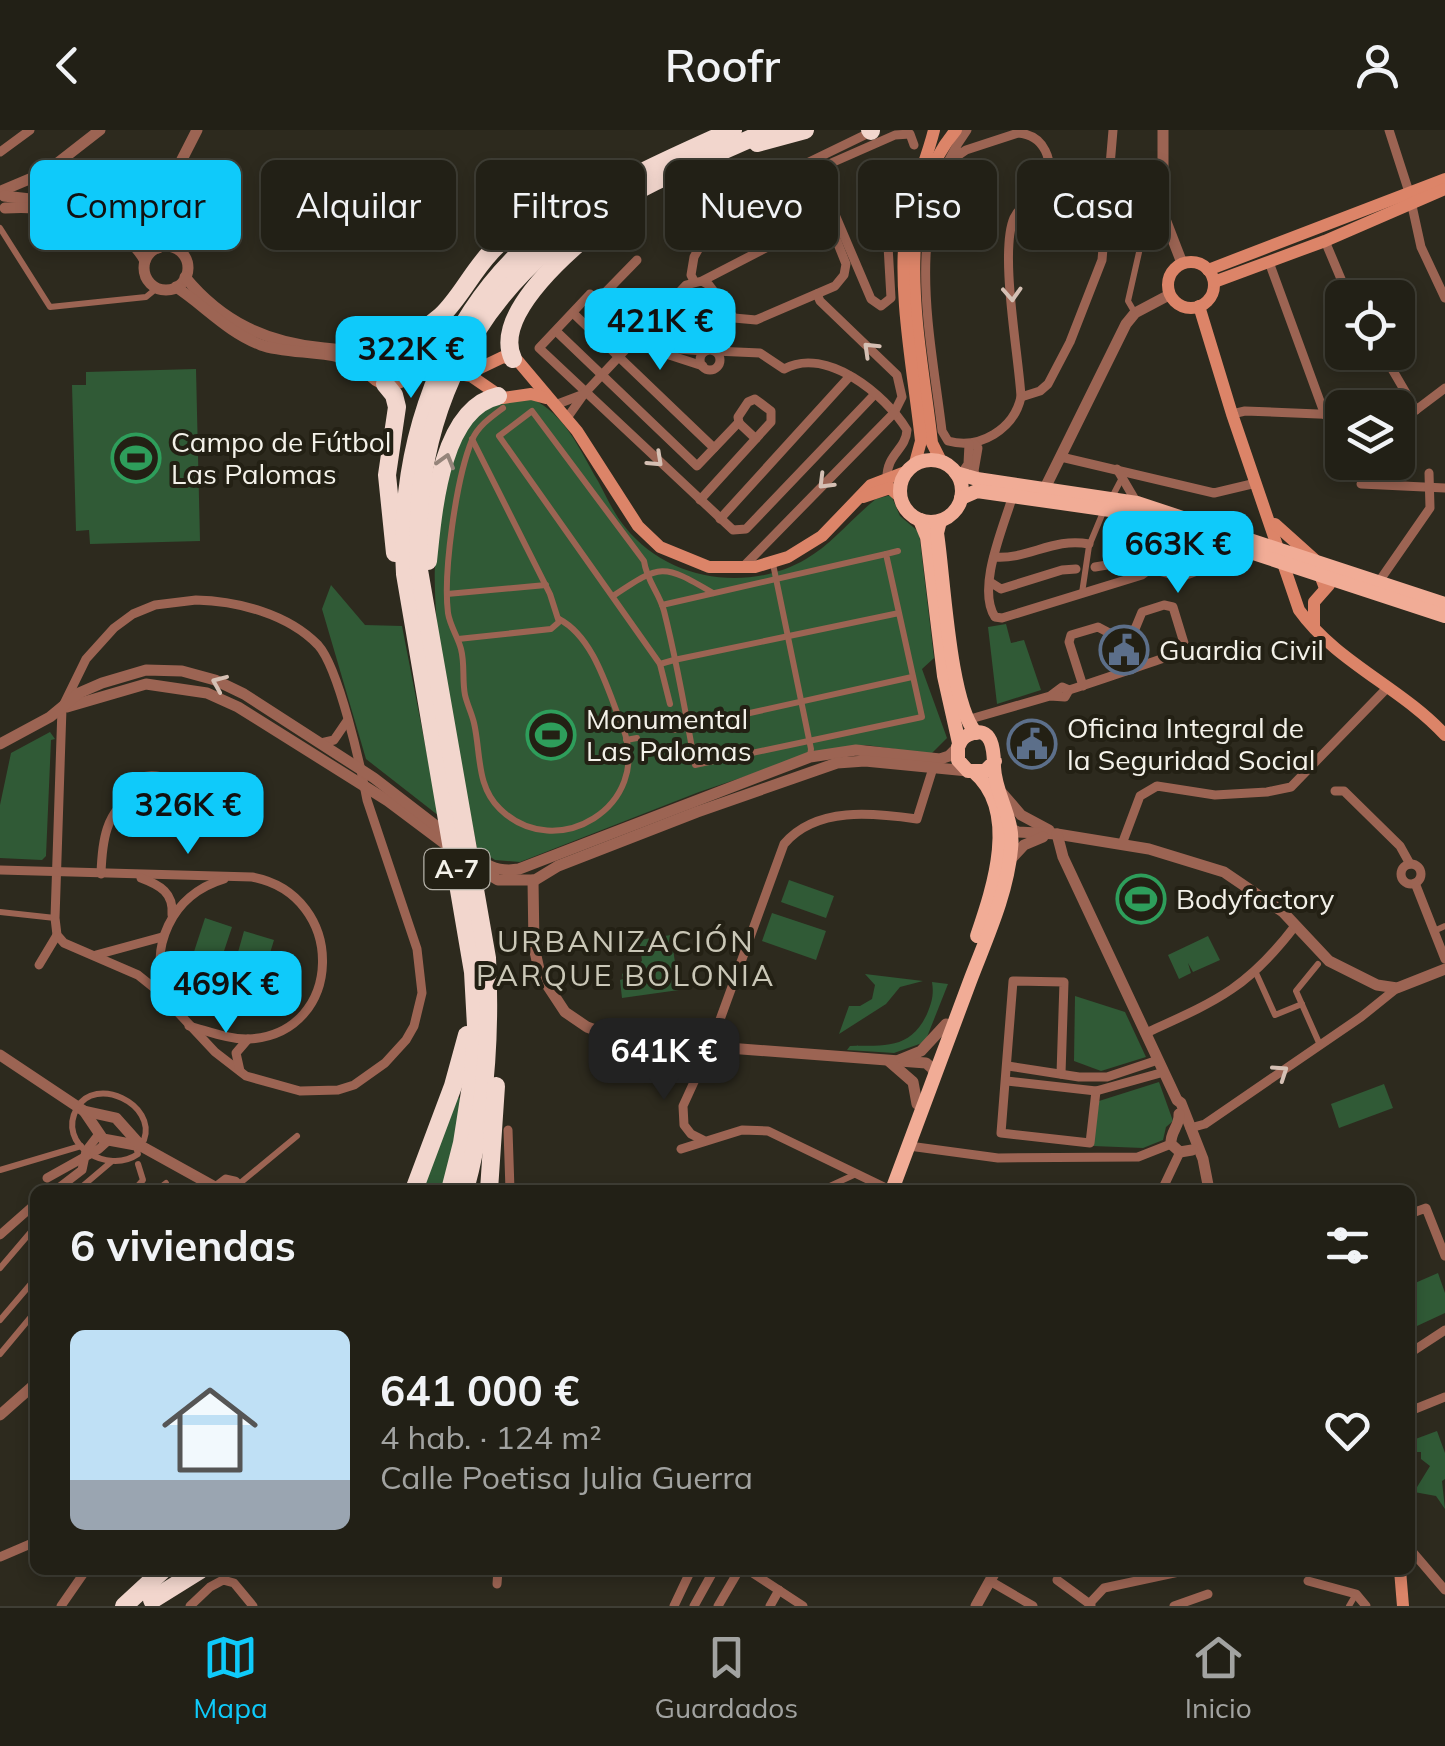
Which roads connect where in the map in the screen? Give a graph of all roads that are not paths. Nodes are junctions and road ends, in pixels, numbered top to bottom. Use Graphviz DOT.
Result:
graph roads {
  1 [pos="30,130"];
  2 [pos="100,130"];
  3 [pos="196,130"];
  4 [pos="734,130"];
  5 [pos="770,130"];
  6 [pos="805,130"];
  7 [pos="872,130"];
  8 [pos="934,130"];
  9 [pos="1113,130"];
  10 [pos="1162,130"];
  11 [pos="1389,130"];
  12 [pos="958,134"];
  13 [pos="914,145"];
  14 [pos="722,151"];
  15 [pos="0,152"];
  16 [pos="62,160"];
  17 [pos="181,160"];
  18 [pos="943,160"];
  19 [pos="948,160"];
  20 [pos="1162,160"];
  21 [pos="657,172"];
  22 [pos="1445,179"];
  23 [pos="30,180"];
  24 [pos="1445,189"];
  25 [pos="1411,197"];
  26 [pos="30,199"];
  27 [pos="2,201"];
  28 [pos="0,228"];
  29 [pos="1169,231"];
  30 [pos="1324,240"];
  31 [pos="158,250"];
  32 [pos="169,250"];
  33 [pos="887,250"];
  34 [pos="915,250"];
  35 [pos="927,250"];
  36 [pos="1139,250"];
  37 [pos="637,260"];
  38 [pos="145,261"];
  39 [pos="1269,262"];
  40 [pos="1182,263"];
  41 [pos="861,276"];
  42 [pos="1211,276"];
  43 [pos="186,277"];
  44 [pos="841,280"];
  45 [pos="1341,280"];
  46 [pos="698,281"];
  47 [pos="176,287"];
  48 [pos="157,288"];
  49 [pos="817,294"];
  50 [pos="1169,294"];
  51 [pos="1445,298"];
  52 [pos="1200,306"];
  53 [pos="573,312"];
  54 [pos="1135,313"];
  55 [pos="651,322"];
  56 [pos="556,331"];
  57 [pos="402,335"];
  58 [pos="639,336"];
  59 [pos="370,341"];
  60 [pos="710,351"];
  61 [pos="746,354"];
  62 [pos="416,356"];
  63 [pos="619,357"];
  64 [pos="519,364"];
  65 [pos="489,365"];
  66 [pos="703,366"];
  67 [pos="718,366"];
  68 [pos="414,370"];
  69 [pos="1393,370"];
  70 [pos="366,371"];
  71 [pos="602,375"];
  72 [pos="850,376"];
  73 [pos="385,384"];
  74 [pos="1445,388"];
  75 [pos="584,394"];
  76 [pos="874,395"];
  77 [pos="500,396"];
  78 [pos="1021,397"];
  79 [pos="552,402"];
  80 [pos="1416,410"];
  81 [pos="1325,412"];
  82 [pos="894,413"];
  83 [pos="1232,414"];
  84 [pos="1325,415"];
  85 [pos="567,418"];
  86 [pos="739,422"];
  87 [pos="472,439"];
  88 [pos="756,439"];
  89 [pos="714,448"];
  90 [pos="971,449"];
  91 [pos="1062,457"];
  92 [pos="941,461"];
  93 [pos="910,467"];
  94 [pos="958,473"];
  95 [pos="1430,473"];
  96 [pos="1120,474"];
  97 [pos="886,478"];
  98 [pos="976,479"];
  99 [pos="1256,483"];
  100 [pos="1361,484"];
  101 [pos="1430,487"];
  102 [pos="1045,488"];
  103 [pos="1445,488"];
  104 [pos="1013,495"];
  105 [pos="900,496"];
  106 [pos="861,498"];
  107 [pos="961,498"];
  108 [pos="700,500"];
  109 [pos="1137,502"];
  110 [pos="1108,503"];
  111 [pos="720,519"];
  112 [pos="920,520"];
  113 [pos="940,520"];
  114 [pos="1272,524"];
  115 [pos="772,538"];
  116 [pos="1264,543"];
  117 [pos="929,544"];
  118 [pos="1090,544"];
  119 [pos="411,548"];
  120 [pos="898,551"];
  121 [pos="886,554"];
  122 [pos="1282,555"];
  123 [pos="994,557"];
  124 [pos="1314,559"];
  125 [pos="773,562"];
  126 [pos="1086,568"];
  127 [pos="742,569"];
  128 [pos="1150,569"];
  129 [pos="1197,570"];
  130 [pos="646,574"];
  131 [pos="776,579"];
  132 [pos="1380,580"];
  133 [pos="990,582"];
  134 [pos="1322,585"];
  135 [pos="546,586"];
  136 [pos="1290,589"];
  137 [pos="714,593"];
  138 [pos="447,594"];
  139 [pos="1082,594"];
  140 [pos="612,596"];
  141 [pos="408,603"];
  142 [pos="1445,604"];
  143 [pos="662,605"];
  144 [pos="898,612"];
  145 [pos="1445,616"];
  146 [pos="559,619"];
  147 [pos="427,626"];
  148 [pos="1314,626"];
  149 [pos="788,636"];
  150 [pos="458,640"];
  151 [pos="674,660"];
  152 [pos="660,664"];
  153 [pos="912,677"];
  154 [pos="1082,686"];
  155 [pos="1388,687"];
  156 [pos="801,702"];
  157 [pos="670,704"];
  158 [pos="62,708"];
  159 [pos="996,711"];
  160 [pos="967,720"];
  161 [pos="347,721"];
  162 [pos="688,727"];
  163 [pos="673,730"];
  164 [pos="976,733"];
  165 [pos="1445,735"];
  166 [pos="637,738"];
  167 [pos="808,738"];
  168 [pos="626,740"];
  169 [pos="318,743"];
  170 [pos="0,744"];
  171 [pos="994,744"];
  172 [pos="959,745"];
  173 [pos="994,760"];
  174 [pos="810,764"];
  175 [pos="932,764"];
  176 [pos="362,770"];
  177 [pos="971,771"];
  178 [pos="370,783"];
  179 [pos="994,790"];
  180 [pos="1335,791"];
  181 [pos="128,798"];
  182 [pos="210,799"];
  183 [pos="256,804"];
  184 [pos="421,819"];
  185 [pos="1011,830"];
  186 [pos="1058,834"];
  187 [pos="1122,844"];
  188 [pos="1009,861"];
  189 [pos="0,870"];
  190 [pos="57,872"];
  191 [pos="533,873"];
  192 [pos="101,874"];
  193 [pos="134,875"];
  194 [pos="241,877"];
  195 [pos="0,912"];
  196 [pos="55,918"];
  197 [pos="172,918"];
  198 [pos="1295,926"];
  199 [pos="1445,926"];
  200 [pos="1434,931"];
  201 [pos="57,934"];
  202 [pos="162,938"];
  203 [pos="96,955"];
  204 [pos="1318,964"];
  205 [pos="1445,964"];
  206 [pos="39,966"];
  207 [pos="1256,973"];
  208 [pos="1366,980"];
  209 [pos="1397,988"];
  210 [pos="482,997"];
  211 [pos="168,1004"];
  212 [pos="1302,1004"];
  213 [pos="946,1024"];
  214 [pos="187,1025"];
  215 [pos="1146,1033"];
  216 [pos="248,1039"];
  217 [pos="1320,1045"];
  218 [pos="710,1047"];
  219 [pos="0,1055"];
  220 [pos="890,1062"];
  221 [pos="1008,1066"];
  222 [pos="1161,1066"];
  223 [pos="932,1071"];
  224 [pos="1061,1074"];
  225 [pos="246,1076"];
  226 [pos="1007,1082"];
  227 [pos="1096,1092"];
  228 [pos="917,1104"];
  229 [pos="80,1109"];
  230 [pos="109,1116"];
  231 [pos="121,1124"];
  232 [pos="1184,1129"];
  233 [pos="508,1130"];
  234 [pos="297,1136"];
  235 [pos="104,1137"];
  236 [pos="703,1140"];
  237 [pos="138,1145"];
  238 [pos="909,1146"];
  239 [pos="681,1149"];
  240 [pos="85,1153"];
  241 [pos="111,1162"];
  242 [pos="138,1164"];
  243 [pos="0,1170"];
  244 [pos="857,1174"];
  245 [pos="47,1178"];
  246 [pos="166,1183"];
  247 [pos="62,1185"];
  248 [pos="84,1185"];
  249 [pos="138,1185"];
  250 [pos="163,1185"];
  251 [pos="209,1185"];
  252 [pos="243,1185"];
  253 [pos="416,1185"];
  254 [pos="451,1185"];
  255 [pos="466,1185"];
  256 [pos="489,1185"];
  257 [pos="510,1185"];
  258 [pos="832,1185"];
  259 [pos="880,1185"];
  260 [pos="889,1185"];
  261 [pos="890,1185"];
  262 [pos="1164,1185"];
  263 [pos="1208,1185"];
  264 [pos="30,1208"];
  265 [pos="1415,1212"];
  266 [pos="30,1233"];
  267 [pos="0,1235"];
  268 [pos="1445,1256"];
  269 [pos="0,1268"];
  270 [pos="30,1286"];
  271 [pos="30,1318"];
  272 [pos="0,1320"];
  273 [pos="1445,1330"];
  274 [pos="1415,1351"];
  275 [pos="0,1354"];
  276 [pos="30,1389"];
  277 [pos="1445,1397"];
  278 [pos="1415,1409"];
  279 [pos="0,1416"];
  280 [pos="30,1544"];
  281 [pos="1415,1556"];
  282 [pos="0,1557"];
  283 [pos="1422,1566"];
  284 [pos="1415,1567"];
  285 [pos="83,1575"];
  286 [pos="158,1575"];
  287 [pos="179,1575"];
  288 [pos="192,1575"];
  289 [pos="498,1575"];
  290 [pos="689,1575"];
  291 [pos="711,1575"];
  292 [pos="736,1575"];
  293 [pos="756,1575"];
  294 [pos="993,1575"];
  295 [pos="1165,1575"];
  296 [pos="1402,1575"];
  297 [pos="1057,1580"];
  298 [pos="1308,1581"];
  299 [pos="498,1584"];
  300 [pos="779,1590"];
  301 [pos="1445,1590"];
  302 [pos="1208,1594"];
  303 [pos="1356,1594"];
  304 [pos="149,1603"];
  305 [pos="1091,1605"];
  306 [pos="61,1606"];
  307 [pos="124,1606"];
  308 [pos="190,1606"];
  309 [pos="253,1606"];
  310 [pos="674,1606"];
  311 [pos="694,1606"];
  312 [pos="718,1606"];
  313 [pos="770,1606"];
  314 [pos="803,1606"];
  315 [pos="976,1606"];
  316 [pos="1033,1606"];
  317 [pos="1174,1606"];
  318 [pos="1349,1606"];
  319 [pos="1366,1606"];
  320 [pos="1400,1606"];
  1 -- 15 [label="street"];
  2 -- 16 [label="street"];
  3 -- 17 [label="street"];
  4 -- 21 [label="highway, A-7"];
  5 -- 14 [label="highway, A-7"];
  6 -- 14 [label="highway"];
  7 -- 46 [label="street"];
  8 -- 93 [label="main road"];
  9 -- 78 [label="street"];
  10 -- 20 [label="street"];
  11 -- 25 [label="street"];
  12 -- 18 [label="main road"];
  13 -- 41 [label="street"];
  14 -- 21 [label="highway, A-7"];
  19 -- 78 [label="street, one-way"];
  21 -- 57 [label="highway"];
  21 -- 64 [label="highway"];
  21 -- 119 [label="highway, A-7"];
  22 -- 25 [label="main road"];
  23 -- 27 [label="street"];
  24 -- 25 [label="main road"];
  25 -- 30 [label="main road"];
  25 -- 42 [label="main road"];
  25 -- 51 [label="street"];
  26 -- 27 [label="street"];
  27 -- 38 [label="street"];
  28 -- 48 [label="street"];
  29 -- 40 [label="street"];
  30 -- 39 [label="main road"];
  30 -- 45 [label="street"];
  31 -- 38 [label="street"];
  32 -- 43 [label="street"];
  33 -- 41 [label="street"];
  34 -- 92 [label="main road"];
  35 -- 90 [label="street"];
  36 -- 54 [label="street"];
  37 -- 53 [label="street"];
  38 -- 48 [label="street"];
  39 -- 42 [label="main road"];
  39 -- 81 [label="street"];
  40 -- 42 [label="main road"];
  40 -- 50 [label="main road"];
  41 -- 44 [label="street"];
  42 -- 52 [label="main road"];
  43 -- 47 [label="street"];
  43 -- 59 [label="street"];
  44 -- 46 [label="street"];
  44 -- 49 [label="street"];
  46 -- 49 [label="street"];
  46 -- 55 [label="street"];
  47 -- 48 [label="street"];
  47 -- 70 [label="street"];
  82 -- 49 [label="street, one-way"];
  50 -- 52 [label="main road"];
  50 -- 54 [label="street"];
  52 -- 83 [label="main road"];
  53 -- 56 [label="street"];
  53 -- 63 [label="street"];
  54 -- 91 [label="street"];
  55 -- 58 [label="street"];
  55 -- 60 [label="street"];
  56 -- 71 [label="street"];
  56 -- 75 [label="street"];
  57 -- 59 [label="main road"];
  57 -- 62 [label="main road"];
  58 -- 63 [label="street"];
  58 -- 66 [label="street"];
  59 -- 70 [label="main road"];
  60 -- 61 [label="street"];
  60 -- 66 [label="street"];
  60 -- 67 [label="street"];
  61 -- 67 [label="street"];
  61 -- 72 [label="street"];
  62 -- 65 [label="main road"];
  62 -- 68 [label="main road"];
  63 -- 71 [label="street"];
  63 -- 89 [label="street"];
  64 -- 65 [label="main road"];
  64 -- 77 [label="main road"];
  64 -- 79 [label="main road"];
  65 -- 77 [label="main road"];
  66 -- 67 [label="street"];
  68 -- 73 [label="main road"];
  68 -- 77 [label="main road"];
  69 -- 80 [label="street"];
  70 -- 73 [label="main road"];
  71 -- 75 [label="street"];
  71 -- 89 [label="street"];
  72 -- 76 [label="street"];
  72 -- 111 [label="street"];
  73 -- 141 [label="highway"];
  74 -- 80 [label="street"];
  75 -- 79 [label="street"];
  75 -- 85 [label="street"];
  75 -- 108 [label="street, one-way"];
  76 -- 82 [label="street"];
  76 -- 111 [label="street"];
  77 -- 79 [label="main road"];
  77 -- 87 [label="street"];
  147 -- 77 [label="highway, one-way"];
  78 -- 90 [label="street"];
  79 -- 85 [label="main road"];
  82 -- 97 [label="street"];
  82 -- 115 [label="street, one-way"];
  83 -- 84 [label="street"];
  83 -- 99 [label="main road"];
  85 -- 127 [label="main road"];
  86 -- 88 [label="street"];
  86 -- 88 [label="street"];
  86 -- 89 [label="street"];
  87 -- 135 [label="street"];
  87 -- 138 [label="street"];
  88 -- 108 [label="street"];
  90 -- 94 [label="street"];
  90 -- 98 [label="street"];
  91 -- 96 [label="street"];
  91 -- 102 [label="street"];
  92 -- 93 [label="main road"];
  92 -- 94 [label="main road"];
  93 -- 97 [label="main road"];
  93 -- 105 [label="main road"];
  94 -- 98 [label="main road"];
  94 -- 107 [label="main road"];
  95 -- 101 [label="street"];
  96 -- 99 [label="street"];
  96 -- 109 [label="street"];
  96 -- 110 [label="street"];
  97 -- 106 [label="main road"];
  98 -- 102 [label="main road"];
  99 -- 114 [label="main road"];
  100 -- 101 [label="street"];
  101 -- 103 [label="street"];
  101 -- 132 [label="street"];
  102 -- 110 [label="main road"];
  104 -- 107 [label="main road"];
  104 -- 110 [label="main road"];
  104 -- 123 [label="street"];
  105 -- 106 [label="main road"];
  105 -- 112 [label="main road"];
  106 -- 125 [label="main road"];
  107 -- 113 [label="main road"];
  108 -- 111 [label="street"];
  109 -- 110 [label="main road"];
  109 -- 116 [label="main road"];
  110 -- 118 [label="street"];
  110 -- 122 [label="main road"];
  112 -- 113 [label="main road"];
  112 -- 117 [label="main road"];
  113 -- 117 [label="main road"];
  114 -- 116 [label="main road"];
  114 -- 122 [label="main road"];
  114 -- 124 [label="main road"];
  115 -- 125 [label="street"];
  115 -- 127 [label="street"];
  116 -- 122 [label="main road"];
  117 -- 160 [label="main road"];
  117 -- 172 [label="main road"];
  118 -- 123 [label="street"];
  118 -- 126 [label="street"];
  119 -- 141 [label="highway, A-7"];
  119 -- 147 [label="highway, A-7"];
  120 -- 121 [label="street"];
  121 -- 131 [label="street"];
  121 -- 144 [label="street"];
  122 -- 124 [label="main road"];
  122 -- 134 [label="main road"];
  122 -- 136 [label="main road"];
  123 -- 133 [label="street"];
  124 -- 132 [label="main road"];
  124 -- 134 [label="main road"];
  125 -- 127 [label="main road"];
  125 -- 131 [label="street"];
  126 -- 128 [label="street"];
  126 -- 133 [label="street"];
  126 -- 139 [label="street"];
  128 -- 129 [label="street"];
  128 -- 139 [label="street"];
  130 -- 137 [label="street"];
  130 -- 140 [label="street"];
  130 -- 140 [label="street"];
  130 -- 143 [label="street"];
  131 -- 137 [label="street"];
  131 -- 149 [label="street"];
  132 -- 142 [label="main road"];
  133 -- 139 [label="street"];
  134 -- 136 [label="main road"];
  134 -- 145 [label="main road"];
  134 -- 148 [label="main road"];
  135 -- 138 [label="street"];
  135 -- 146 [label="street"];
  136 -- 148 [label="main road"];
  137 -- 143 [label="street"];
  138 -- 150 [label="street"];
  140 -- 152 [label="street"];
  141 -- 210 [label="highway, A-7"];
  143 -- 151 [label="street"];
  144 -- 149 [label="street"];
  144 -- 153 [label="street"];
  146 -- 150 [label="street"];
  146 -- 168 [label="street"];
  147 -- 210 [label="highway, A-7"];
  148 -- 155 [label="main road"];
  149 -- 151 [label="street"];
  149 -- 156 [label="street"];
  150 -- 168 [label="street"];
  151 -- 152 [label="street"];
  151 -- 162 [label="street"];
  152 -- 157 [label="street"];
  153 -- 156 [label="street"];
  153 -- 167 [label="street"];
  154 -- 154 [label="street"];
  154 -- 159 [label="street"];
  155 -- 165 [label="main road"];
  155 -- 187 [label="street"];
  156 -- 162 [label="street"];
  156 -- 167 [label="street"];
  158 -- 161 [label="street"];
  169 -- 158 [label="street, one-way"];
  158 -- 170 [label="street"];
  158 -- 178 [label="street"];
  158 -- 190 [label="street"];
  159 -- 160 [label="street"];
  159 -- 164 [label="street"];
  159 -- 171 [label="street"];
  160 -- 164 [label="main road"];
  161 -- 169 [label="street"];
  161 -- 176 [label="street"];
  162 -- 163 [label="street"];
  162 -- 167 [label="street"];
  164 -- 171 [label="main road"];
  164 -- 172 [label="main road"];
  166 -- 168 [label="street"];
  167 -- 174 [label="street"];
  169 -- 176 [label="street"];
  171 -- 173 [label="main road"];
  172 -- 175 [label="street"];
  172 -- 177 [label="main road"];
  173 -- 177 [label="main road"];
  173 -- 179 [label="main road"];
  174 -- 175 [label="street"];
  174 -- 191 [label="street"];
  175 -- 177 [label="street"];
  175 -- 218 [label="street"];
  176 -- 178 [label="street"];
  177 -- 179 [label="main road"];
  178 -- 184 [label="street"];
  178 -- 184 [label="street"];
  178 -- 225 [label="street"];
  179 -- 185 [label="main road"];
  179 -- 186 [label="street"];
  179 -- 213 [label="main road"];
  180 -- 200 [label="street"];
  181 -- 182 [label="street"];
  181 -- 182 [label="street"];
  181 -- 192 [label="street"];
  182 -- 183 [label="street"];
  184 -- 191 [label="street"];
  185 -- 186 [label="street"];
  185 -- 188 [label="main road"];
  186 -- 187 [label="street"];
  186 -- 188 [label="street"];
  186 -- 215 [label="street"];
  187 -- 198 [label="street"];
  188 -- 223 [label="main road"];
  189 -- 190 [label="street"];
  190 -- 192 [label="street"];
  190 -- 196 [label="street"];
  191 -- 218 [label="street"];
  192 -- 193 [label="street"];
  193 -- 194 [label="street"];
  193 -- 197 [label="street"];
  194 -- 197 [label="street"];
  194 -- 216 [label="street"];
  195 -- 196 [label="street"];
  196 -- 201 [label="street"];
  197 -- 202 [label="street"];
  198 -- 207 [label="street"];
  198 -- 208 [label="street"];
  199 -- 200 [label="street"];
  200 -- 205 [label="street"];
  201 -- 203 [label="street"];
  201 -- 206 [label="street"];
  202 -- 203 [label="street"];
  202 -- 211 [label="street"];
  203 -- 211 [label="street"];
  204 -- 212 [label="street"];
  205 -- 208 [label="street"];
  205 -- 209 [label="street"];
  207 -- 212 [label="street"];
  207 -- 215 [label="street"];
  208 -- 209 [label="street"];
  209 -- 217 [label="street"];
  210 -- 253 [label="highway"];
  210 -- 254 [label="highway, A-7"];
  210 -- 255 [label="highway, A-7"];
  210 -- 256 [label="highway"];
  211 -- 214 [label="street"];
  212 -- 217 [label="street"];
  213 -- 220 [label="street"];
  213 -- 223 [label="main road"];
  214 -- 216 [label="street"];
  214 -- 225 [label="street"];
  215 -- 222 [label="street"];
  216 -- 225 [label="street"];
  232 -- 217 [label="street, one-way"];
  218 -- 220 [label="street"];
  218 -- 236 [label="street"];
  219 -- 229 [label="street"];
  220 -- 223 [label="street"];
  220 -- 228 [label="street"];
  221 -- 224 [label="street"];
  221 -- 224 [label="street"];
  221 -- 226 [label="street"];
  222 -- 224 [label="street"];
  222 -- 227 [label="street"];
  222 -- 232 [label="street"];
  223 -- 228 [label="main road"];
  223 -- 238 [label="main road"];
  226 -- 227 [label="street"];
  226 -- 227 [label="street"];
  228 -- 260 [label="main road"];
  229 -- 230 [label="street"];
  229 -- 235 [label="street"];
  229 -- 237 [label="street"];
  229 -- 240 [label="street"];
  230 -- 231 [label="street"];
  230 -- 235 [label="street"];
  231 -- 235 [label="street"];
  231 -- 237 [label="street"];
  232 -- 238 [label="street"];
  232 -- 262 [label="street"];
  232 -- 263 [label="street"];
  233 -- 257 [label="street"];
  234 -- 252 [label="street"];
  235 -- 237 [label="street"];
  235 -- 240 [label="street"];
  236 -- 239 [label="street"];
  236 -- 244 [label="street"];
  237 -- 241 [label="street"];
  237 -- 251 [label="street"];
  238 -- 261 [label="main road"];
  240 -- 241 [label="street"];
  240 -- 243 [label="street"];
  240 -- 245 [label="street"];
  240 -- 247 [label="street"];
  241 -- 248 [label="street"];
  242 -- 249 [label="street"];
  244 -- 258 [label="street"];
  244 -- 259 [label="street"];
  246 -- 250 [label="street"];
  264 -- 267 [label="street"];
  265 -- 268 [label="street"];
  266 -- 269 [label="street"];
  270 -- 272 [label="street"];
  271 -- 275 [label="street"];
  273 -- 274 [label="street"];
  276 -- 279 [label="street"];
  277 -- 278 [label="street"];
  280 -- 282 [label="street"];
  281 -- 283 [label="street"];
  283 -- 284 [label="street"];
  283 -- 301 [label="street"];
  285 -- 306 [label="street"];
  286 -- 307 [label="highway"];
  287 -- 304 [label="highway"];
  288 -- 304 [label="highway"];
  289 -- 299 [label="street"];
  290 -- 310 [label="street"];
  291 -- 311 [label="street"];
  292 -- 312 [label="street"];
  293 -- 300 [label="street"];
  294 -- 315 [label="street"];
  294 -- 316 [label="street"];
  295 -- 305 [label="street"];
  296 -- 320 [label="main road"];
  297 -- 305 [label="street"];
  298 -- 303 [label="street"];
  300 -- 313 [label="street"];
  300 -- 314 [label="street"];
  302 -- 317 [label="street"];
  303 -- 318 [label="street"];
  303 -- 319 [label="street"];
  308 -- 309 [label="street"];
}
